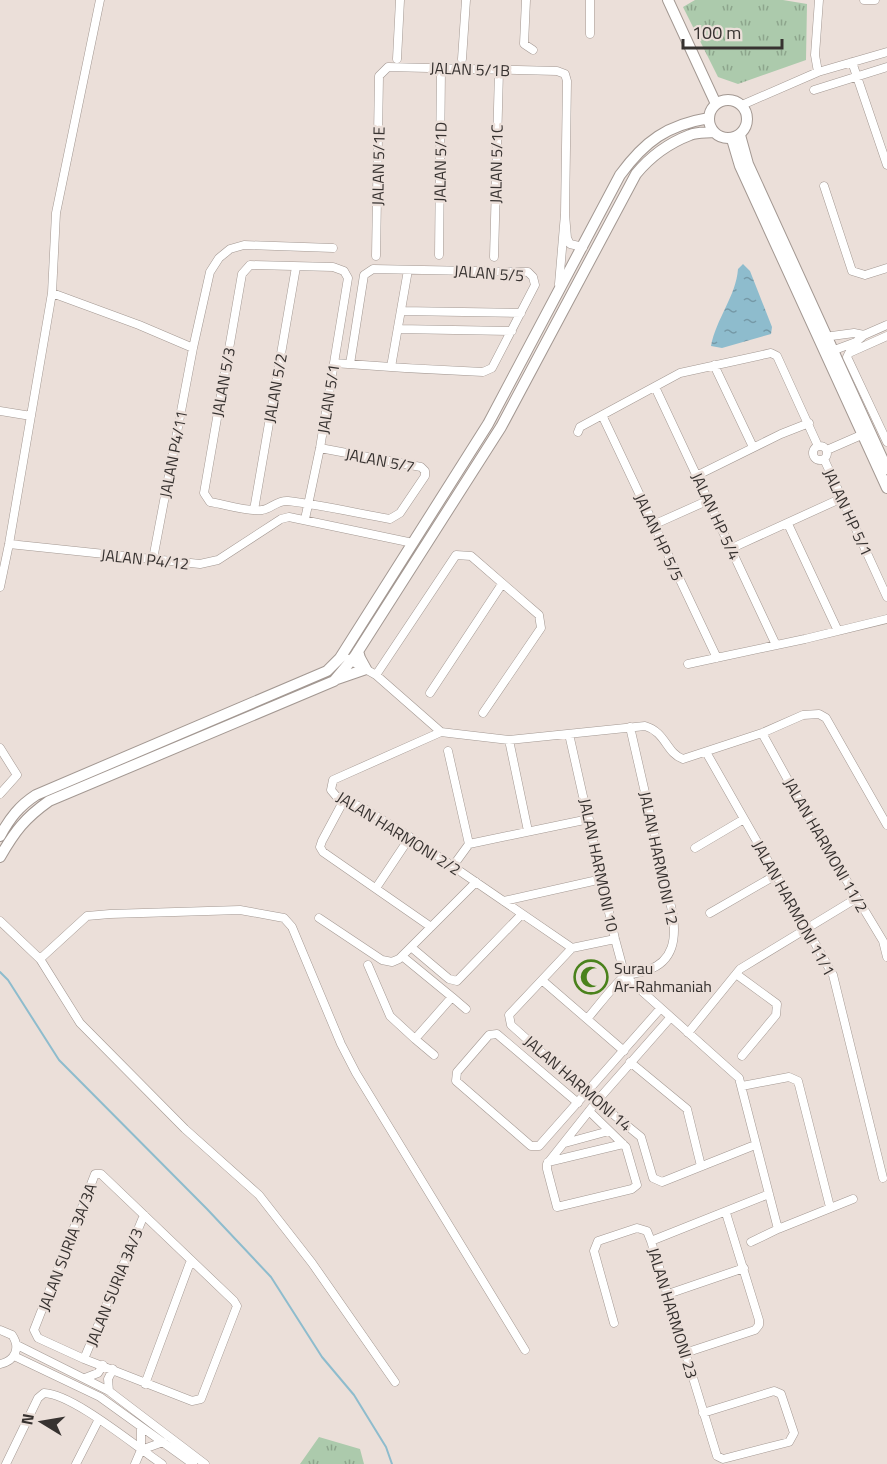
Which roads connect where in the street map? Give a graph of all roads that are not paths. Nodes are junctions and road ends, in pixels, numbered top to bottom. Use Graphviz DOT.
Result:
graph roads {
  1 [pos="100,0"];
  2 [pos="400,0"];
  3 [pos="466,0"];
  4 [pos="526,0"];
  5 [pos="590,0"];
  6 [pos="668,0"];
  7 [pos="674,0"];
  8 [pos="819,0"];
  9 [pos="590,34"];
  10 [pos="533,50"];
  11 [pos="887,52"];
  12 [pos="397,59"];
  13 [pos="462,59"];
  14 [pos="852,62"];
  15 [pos="887,67"];
  16 [pos="441,69"];
  17 [pos="499,71"];
  18 [pos="818,72"];
  19 [pos="857,75"];
  20 [pos="379,76"];
  21 [pos="814,90"];
  22 [pos="719,102"];
  23 [pos="742,105"];
  24 [pos="709,118"];
  25 [pos="714,132"];
  26 [pos="736,137"];
  27 [pos="887,165"];
  28 [pos="824,186"];
  29 [pos="565,214"];
  30 [pos="583,247"];
  31 [pos="333,248"];
  32 [pos="438,255"];
  33 [pos="376,256"];
  34 [pos="494,257"];
  35 [pos="577,259"];
  36 [pos="296,267"];
  37 [pos="887,268"];
  38 [pos="408,270"];
  39 [pos="348,278"];
  40 [pos="52,293"];
  41 [pos="558,294"];
  42 [pos="568,301"];
  43 [pos="550,308"];
  44 [pos="401,311"];
  45 [pos="521,313"];
  46 [pos="887,325"];
  47 [pos="398,329"];
  48 [pos="512,331"];
  49 [pos="864,335"];
  50 [pos="887,336"];
  51 [pos="822,338"];
  52 [pos="193,348"];
  53 [pos="828,352"];
  54 [pos="334,363"];
  55 [pos="350,364"];
  56 [pos="714,365"];
  57 [pos="392,368"];
  58 [pos="655,387"];
  59 [pos="0,411"];
  60 [pos="31,416"];
  61 [pos="602,416"];
  62 [pos="809,423"];
  63 [pos="488,424"];
  64 [pos="501,427"];
  65 [pos="578,432"];
  66 [pos="866,433"];
  67 [pos="887,442"];
  68 [pos="818,446"];
  69 [pos="753,447"];
  70 [pos="320,448"];
  71 [pos="827,450"];
  72 [pos="824,459"];
  73 [pos="887,469"];
  74 [pos="698,475"];
  75 [pos="887,488"];
  76 [pos="842,498"];
  77 [pos="709,500"];
  78 [pos="308,505"];
  79 [pos="254,510"];
  80 [pos="400,513"];
  81 [pos="305,519"];
  82 [pos="788,524"];
  83 [pos="653,525"];
  84 [pos="413,543"];
  85 [pos="9,544"];
  86 [pos="732,548"];
  87 [pos="153,559"];
  88 [pos="502,584"];
  89 [pos="0,587"];
  90 [pos="887,597"];
  91 [pos="887,619"];
  92 [pos="838,631"];
  93 [pos="776,645"];
  94 [pos="358,651"];
  95 [pos="347,658"];
  96 [pos="717,658"];
  97 [pos="687,664"];
  98 [pos="366,669"];
  99 [pos="376,675"];
  100 [pos="334,681"];
  101 [pos="430,693"];
  102 [pos="483,713"];
  103 [pos="630,726"];
  104 [pos="441,732"];
  105 [pos="569,734"];
  106 [pos="762,734"];
  107 [pos="509,740"];
  108 [pos="0,748"];
  109 [pos="448,751"];
  110 [pos="706,752"];
  111 [pos="0,794"];
  112 [pos="344,800"];
  113 [pos="589,819"];
  114 [pos="744,819"];
  115 [pos="887,825"];
  116 [pos="528,831"];
  117 [pos="0,836"];
  118 [pos="410,837"];
  119 [pos="470,844"];
  120 [pos="695,848"];
  121 [pos="0,857"];
  122 [pos="453,866"];
  123 [pos="776,875"];
  124 [pos="602,879"];
  125 [pos="476,882"];
  126 [pos="376,888"];
  127 [pos="857,898"];
  128 [pos="504,901"];
  129 [pos="710,913"];
  130 [pos="522,914"];
  131 [pos="319,918"];
  132 [pos="0,921"];
  133 [pos="431,927"];
  134 [pos="806,929"];
  135 [pos="615,939"];
  136 [pos="411,947"];
  137 [pos="572,948"];
  138 [pos="402,956"];
  139 [pos="887,957"];
  140 [pos="40,959"];
  141 [pos="368,965"];
  142 [pos="736,974"];
  143 [pos="625,976"];
  144 [pos="543,981"];
  145 [pos="452,997"];
  146 [pos="466,1009"];
  147 [pos="660,1010"];
  148 [pos="670,1018"];
  149 [pos="587,1019"];
  150 [pos="688,1033"];
  151 [pos="415,1039"];
  152 [pos="624,1051"];
  153 [pos="434,1055"];
  154 [pos="742,1056"];
  155 [pos="630,1062"];
  156 [pos="742,1086"];
  157 [pos="587,1093"];
  158 [pos="597,1101"];
  159 [pos="578,1103"];
  160 [pos="589,1111"];
  161 [pos="609,1131"];
  162 [pos="564,1143"];
  163 [pos="623,1144"];
  164 [pos="755,1145"];
  165 [pos="548,1162"];
  166 [pos="701,1166"];
  167 [pos="883,1178"];
  168 [pos="769,1194"];
  169 [pos="853,1199"];
  170 [pos="830,1207"];
  171 [pos="726,1213"];
  172 [pos="144,1215"];
  173 [pos="778,1229"];
  174 [pos="651,1241"];
  175 [pos="751,1242"];
  176 [pos="191,1260"];
  177 [pos="744,1268"];
  178 [pos="668,1294"];
  179 [pos="614,1323"];
  180 [pos="0,1330"];
  181 [pos="17,1345"];
  182 [pos="525,1350"];
  183 [pos="685,1353"];
  184 [pos="14,1356"];
  185 [pos="84,1359"];
  186 [pos="0,1364"];
  187 [pos="103,1365"];
  188 [pos="113,1369"];
  189 [pos="85,1378"];
  190 [pos="395,1382"];
  191 [pos="146,1384"];
  192 [pos="109,1391"];
  193 [pos="703,1413"];
  194 [pos="99,1419"];
  195 [pos="141,1428"];
  196 [pos="163,1442"];
  197 [pos="141,1450"];
  198 [pos="6,1464"];
  199 [pos="76,1464"];
  200 [pos="135,1464"];
  201 [pos="162,1464"];
  202 [pos="193,1464"];
  203 [pos="205,1464"];
  1 -- 40 [label="street"];
  2 -- 12 [label="street"];
  3 -- 13 [label="street"];
  4 -- 10 [label="street"];
  5 -- 9 [label="street"];
  6 -- 22 [label="street"];
  7 -- 22 [label="street"];
  8 -- 18 [label="street"];
  11 -- 14 [label="street"];
  14 -- 18 [label="street"];
  14 -- 19 [label="street"];
  15 -- 19 [label="street"];
  16 -- 17 [label="street, JALAN 5/1B"];
  16 -- 20 [label="street, JALAN 5/1B"];
  16 -- 32 [label="street, JALAN 5/1D"];
  17 -- 29 [label="street, JALAN 5/1B"];
  17 -- 34 [label="street, JALAN 5/1C"];
  18 -- 23 [label="street"];
  19 -- 21 [label="street"];
  19 -- 27 [label="street"];
  20 -- 33 [label="street, JALAN 5/1E"];
  22 -- 23 [label="street"];
  22 -- 24 [label="street"];
  23 -- 26 [label="street"];
  24 -- 25 [label="street"];
  24 -- 30 [label="street"];
  25 -- 26 [label="street"];
  25 -- 42 [label="street"];
  26 -- 51 [label="street"];
  28 -- 37 [label="street"];
  29 -- 30 [label="street"];
  29 -- 41 [label="street"];
  30 -- 35 [label="street"];
  31 -- 52 [label="street, JALAN P4/11"];
  35 -- 41 [label="street"];
  35 -- 42 [label="street"];
  36 -- 39 [label="street, JALAN 5/3"];
  36 -- 79 [label="street, JALAN 5/2"];
  36 -- 79 [label="street, JALAN 5/3"];
  38 -- 44 [label="street"];
  38 -- 45 [label="street, JALAN 5/5"];
  38 -- 55 [label="street, JALAN 5/5"];
  39 -- 54 [label="street, JALAN 5/1"];
  40 -- 52 [label="street"];
  40 -- 60 [label="street"];
  41 -- 43 [label="street"];
  42 -- 43 [label="street"];
  42 -- 64 [label="street"];
  43 -- 63 [label="street"];
  44 -- 45 [label="street"];
  44 -- 47 [label="street"];
  45 -- 48 [label="street, JALAN 5/5"];
  46 -- 49 [label="street"];
  47 -- 48 [label="street"];
  47 -- 57 [label="street"];
  48 -- 57 [label="street, JALAN 5/5"];
  49 -- 51 [label="street"];
  49 -- 53 [label="street"];
  50 -- 67 [label="street"];
  51 -- 53 [label="street"];
  52 -- 87 [label="street, JALAN P4/11"];
  53 -- 66 [label="street"];
  54 -- 55 [label="street, JALAN 5/5"];
  54 -- 70 [label="street, JALAN 5/1"];
  55 -- 57 [label="street, JALAN 5/5"];
  56 -- 58 [label="street"];
  56 -- 62 [label="street"];
  56 -- 69 [label="street"];
  58 -- 61 [label="street"];
  58 -- 74 [label="street, JALAN HP 5/4"];
  59 -- 60 [label="street"];
  60 -- 85 [label="street"];
  61 -- 65 [label="street"];
  61 -- 83 [label="street, JALAN HP 5/5"];
  62 -- 68 [label="street"];
  62 -- 69 [label="street"];
  63 -- 64 [label="street"];
  63 -- 84 [label="street"];
  64 -- 94 [label="street"];
  66 -- 71 [label="street"];
  66 -- 73 [label="street"];
  66 -- 75 [label="street"];
  68 -- 71 [label="street"];
  68 -- 72 [label="street"];
  69 -- 74 [label="street"];
  70 -- 78 [label="street, JALAN 5/1"];
  70 -- 80 [label="street, JALAN 5/7"];
  71 -- 72 [label="street"];
  72 -- 76 [label="street, JALAN HP 5/1"];
  74 -- 77 [label="street, JALAN HP 5/4"];
  76 -- 82 [label="street"];
  76 -- 90 [label="street, JALAN HP 5/1"];
  77 -- 83 [label="street"];
  77 -- 86 [label="street, JALAN HP 5/4"];
  78 -- 79 [label="street, JALAN 5/3"];
  78 -- 80 [label="street, JALAN 5/3"];
  78 -- 81 [label="street, JALAN 5/1"];
  81 -- 84 [label="street, JALAN P4/12"];
  81 -- 87 [label="street, JALAN P4/12"];
  82 -- 86 [label="street"];
  82 -- 92 [label="street"];
  83 -- 96 [label="street, JALAN HP 5/5"];
  84 -- 95 [label="street"];
  85 -- 87 [label="street, JALAN P4/12"];
  85 -- 89 [label="street"];
  86 -- 93 [label="street, JALAN HP 5/4"];
  88 -- 99 [label="street"];
  88 -- 101 [label="street"];
  88 -- 102 [label="street"];
  91 -- 92 [label="street"];
  92 -- 93 [label="street"];
  93 -- 96 [label="street"];
  94 -- 95 [label="street"];
  94 -- 98 [label="street"];
  95 -- 98 [label="street"];
  95 -- 100 [label="street"];
  95 -- 117 [label="street"];
  96 -- 97 [label="street"];
  98 -- 99 [label="street"];
  98 -- 100 [label="street"];
  99 -- 104 [label="street"];
  100 -- 121 [label="street"];
  103 -- 105 [label="street"];
  103 -- 110 [label="street"];
  103 -- 143 [label="street, JALAN HARMONI 12"];
  104 -- 107 [label="street"];
  104 -- 112 [label="street, JALAN HARMONI 2/2"];
  105 -- 107 [label="street"];
  105 -- 113 [label="street, JALAN HARMONI 10"];
  106 -- 110 [label="street"];
  106 -- 115 [label="street"];
  106 -- 127 [label="street, JALAN HARMONI 11/2"];
  107 -- 116 [label="street"];
  108 -- 111 [label="street"];
  109 -- 119 [label="street"];
  110 -- 114 [label="street, JALAN HARMONI 11/1"];
  112 -- 118 [label="street, JALAN HARMONI 2/2"];
  112 -- 126 [label="street"];
  113 -- 116 [label="street"];
  113 -- 124 [label="street, JALAN HARMONI 10"];
  114 -- 120 [label="street"];
  114 -- 123 [label="street, JALAN HARMONI 11/1"];
  116 -- 119 [label="street"];
  118 -- 122 [label="street, JALAN HARMONI 2/2"];
  118 -- 126 [label="street"];
  119 -- 122 [label="street"];
  122 -- 125 [label="street, JALAN HARMONI 2/2"];
  123 -- 129 [label="street"];
  123 -- 134 [label="street, JALAN HARMONI 11/1"];
  124 -- 128 [label="street"];
  124 -- 135 [label="street, JALAN HARMONI 10"];
  125 -- 128 [label="street, JALAN HARMONI 2/2"];
  125 -- 133 [label="street"];
  126 -- 133 [label="street"];
  127 -- 134 [label="street"];
  127 -- 139 [label="street, JALAN HARMONI 11/2"];
  128 -- 130 [label="street, JALAN HARMONI 2/2"];
  130 -- 136 [label="street"];
  130 -- 137 [label="street, JALAN HARMONI 2/2"];
  131 -- 138 [label="street"];
  132 -- 140 [label="street"];
  133 -- 136 [label="street"];
  134 -- 142 [label="street"];
  134 -- 167 [label="street, JALAN HARMONI 11/1"];
  135 -- 137 [label="street"];
  135 -- 143 [label="street, JALAN HARMONI 10"];
  136 -- 138 [label="street"];
  137 -- 144 [label="street"];
  138 -- 145 [label="street"];
  140 -- 182 [label="street"];
  140 -- 190 [label="street"];
  141 -- 151 [label="street"];
  142 -- 150 [label="street"];
  142 -- 154 [label="street"];
  143 -- 147 [label="street"];
  143 -- 149 [label="street"];
  144 -- 149 [label="street"];
  144 -- 157 [label="street, JALAN HARMONI 14"];
  145 -- 146 [label="street"];
  145 -- 151 [label="street"];
  147 -- 148 [label="street"];
  147 -- 152 [label="street"];
  148 -- 150 [label="street"];
  148 -- 155 [label="street"];
  149 -- 152 [label="street"];
  150 -- 156 [label="street"];
  151 -- 153 [label="street"];
  152 -- 157 [label="street"];
  155 -- 158 [label="street"];
  155 -- 166 [label="street"];
  156 -- 164 [label="street"];
  156 -- 170 [label="street"];
  157 -- 158 [label="street, JALAN HARMONI 14"];
  157 -- 159 [label="street"];
  158 -- 160 [label="street"];
  158 -- 166 [label="street, JALAN HARMONI 14"];
  159 -- 159 [label="street"];
  160 -- 161 [label="street"];
  160 -- 162 [label="street"];
  161 -- 162 [label="street"];
  161 -- 163 [label="street"];
  162 -- 165 [label="street"];
  163 -- 165 [label="street"];
  163 -- 165 [label="street"];
  164 -- 166 [label="street"];
  164 -- 168 [label="street"];
  168 -- 171 [label="street"];
  168 -- 173 [label="street"];
  169 -- 170 [label="street"];
  170 -- 173 [label="street"];
  171 -- 174 [label="street"];
  171 -- 177 [label="street"];
  172 -- 176 [label="street"];
  172 -- 185 [label="street, JALAN SURIA 3A/3"];
  172 -- 185 [label="street, JALAN SURIA 3A/3A"];
  173 -- 175 [label="street"];
  174 -- 178 [label="street, JALAN HARMONI 23"];
  174 -- 179 [label="street, JALAN HARMONI 23"];
  176 -- 191 [label="street"];
  176 -- 191 [label="street, JALAN SURIA 3A/3A"];
  177 -- 178 [label="street"];
  177 -- 183 [label="street"];
  178 -- 183 [label="street, JALAN HARMONI 23"];
  180 -- 181 [label="street"];
  181 -- 184 [label="street"];
  181 -- 189 [label="street"];
  183 -- 193 [label="street, JALAN HARMONI 23"];
  184 -- 186 [label="street"];
  184 -- 195 [label="street"];
  185 -- 187 [label="street, JALAN SURIA 3A/3A"];
  187 -- 188 [label="street, JALAN SURIA 3A/3A"];
  187 -- 189 [label="street"];
  188 -- 191 [label="street, JALAN SURIA 3A/3A"];
  188 -- 192 [label="street"];
  189 -- 192 [label="street"];
  192 -- 203 [label="street"];
  193 -- 193 [label="street, JALAN HARMONI 23"];
  194 -- 197 [label="street"];
  194 -- 198 [label="street"];
  194 -- 199 [label="street"];
  195 -- 196 [label="street"];
  195 -- 197 [label="street"];
  196 -- 197 [label="street"];
  196 -- 202 [label="street"];
  197 -- 200 [label="street"];
  197 -- 201 [label="street"];
}
